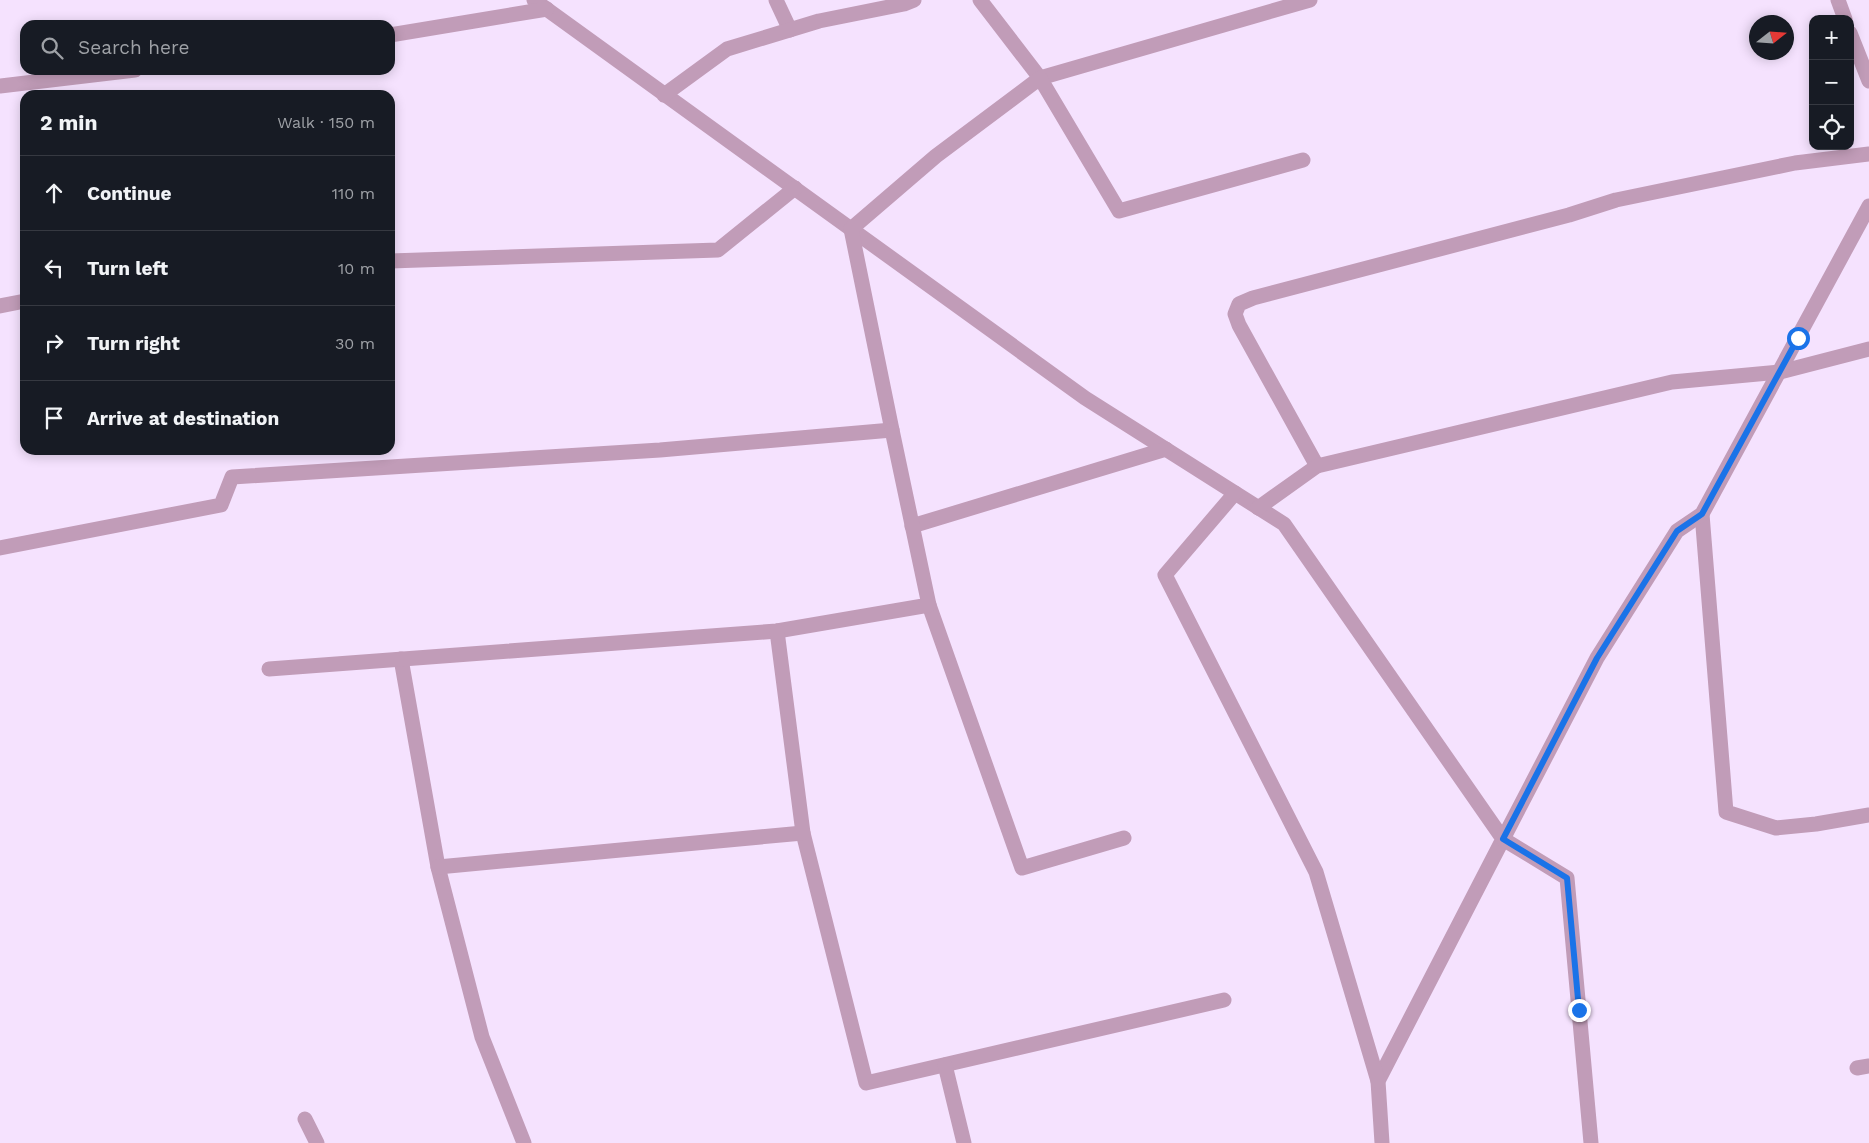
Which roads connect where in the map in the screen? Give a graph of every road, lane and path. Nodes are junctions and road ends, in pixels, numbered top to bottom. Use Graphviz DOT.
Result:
graph roads {
  1 [pos="534,0"];
  2 [pos="776,0"];
  3 [pos="914,0"];
  4 [pos="980,0"];
  5 [pos="1310,0"];
  6 [pos="1838,0"];
  7 [pos="547,9"];
  8 [pos="1844,15"];
  9 [pos="790,30"];
  10 [pos="395,34"];
  11 [pos="1854,42"];
  12 [pos="93,75"];
  13 [pos="1040,78"];
  14 [pos="1869,81"];
  15 [pos="0,86"];
  16 [pos="664,95"];
  17 [pos="1869,154"];
  18 [pos="1303,160"];
  19 [pos="795,188"];
  20 [pos="1869,206"];
  21 [pos="851,229"];
  22 [pos="395,261"];
  23 [pos="20,302"];
  24 [pos="0,306"];
  25 [pos="1869,349"];
  26 [pos="1780,372"];
  27 [pos="892,430"];
  28 [pos="1166,449"];
  29 [pos="1317,466"];
  30 [pos="1235,493"];
  31 [pos="1258,508"];
  32 [pos="1702,514"];
  33 [pos="912,526"];
  34 [pos="0,548"];
  35 [pos="930,605"];
  36 [pos="777,631"];
  37 [pos="400,659"];
  38 [pos="269,669"];
  39 [pos="1869,815"];
  40 [pos="803,833"];
  41 [pos="1124,838"];
  42 [pos="1503,839"];
  43 [pos="438,867"];
  44 [pos="1224,1000"];
  45 [pos="945,1065"];
  46 [pos="1378,1081"];
  47 [pos="305,1119"];
  48 [pos="317,1143"];
  49 [pos="524,1143"];
  50 [pos="964,1143"];
  51 [pos="1382,1143"];
  52 [pos="1591,1143"];
  1 -- 7 [label="street"];
  2 -- 9 [label="street"];
  3 -- 9 [label="street"];
  4 -- 13 [label="street"];
  5 -- 13 [label="street"];
  6 -- 8 [label="street"];
  7 -- 10 [label="street"];
  7 -- 16 [label="street"];
  9 -- 16 [label="street"];
  11 -- 14 [label="street"];
  12 -- 15 [label="street"];
  13 -- 18 [label="street"];
  13 -- 21 [label="street"];
  16 -- 19 [label="street"];
  17 -- 29 [label="street"];
  19 -- 21 [label="street"];
  19 -- 22 [label="street"];
  20 -- 26 [label="street"];
  21 -- 27 [label="street"];
  21 -- 28 [label="street"];
  23 -- 24 [label="street"];
  25 -- 26 [label="street"];
  26 -- 29 [label="street"];
  26 -- 32 [label="street"];
  27 -- 33 [label="street"];
  27 -- 34 [label="street"];
  28 -- 30 [label="street"];
  28 -- 33 [label="street"];
  29 -- 31 [label="street"];
  30 -- 31 [label="street"];
  30 -- 46 [label="street"];
  31 -- 42 [label="street"];
  32 -- 39 [label="street"];
  32 -- 42 [label="street"];
  33 -- 35 [label="street"];
  35 -- 36 [label="street"];
  35 -- 41 [label="street"];
  36 -- 37 [label="street"];
  36 -- 40 [label="street"];
  37 -- 38 [label="street"];
  37 -- 43 [label="street"];
  40 -- 43 [label="street"];
  40 -- 45 [label="street"];
  42 -- 46 [label="street"];
  42 -- 52 [label="street"];
  43 -- 49 [label="street"];
  44 -- 45 [label="street"];
  45 -- 50 [label="street"];
  46 -- 51 [label="street"];
  47 -- 48 [label="street"];
}
